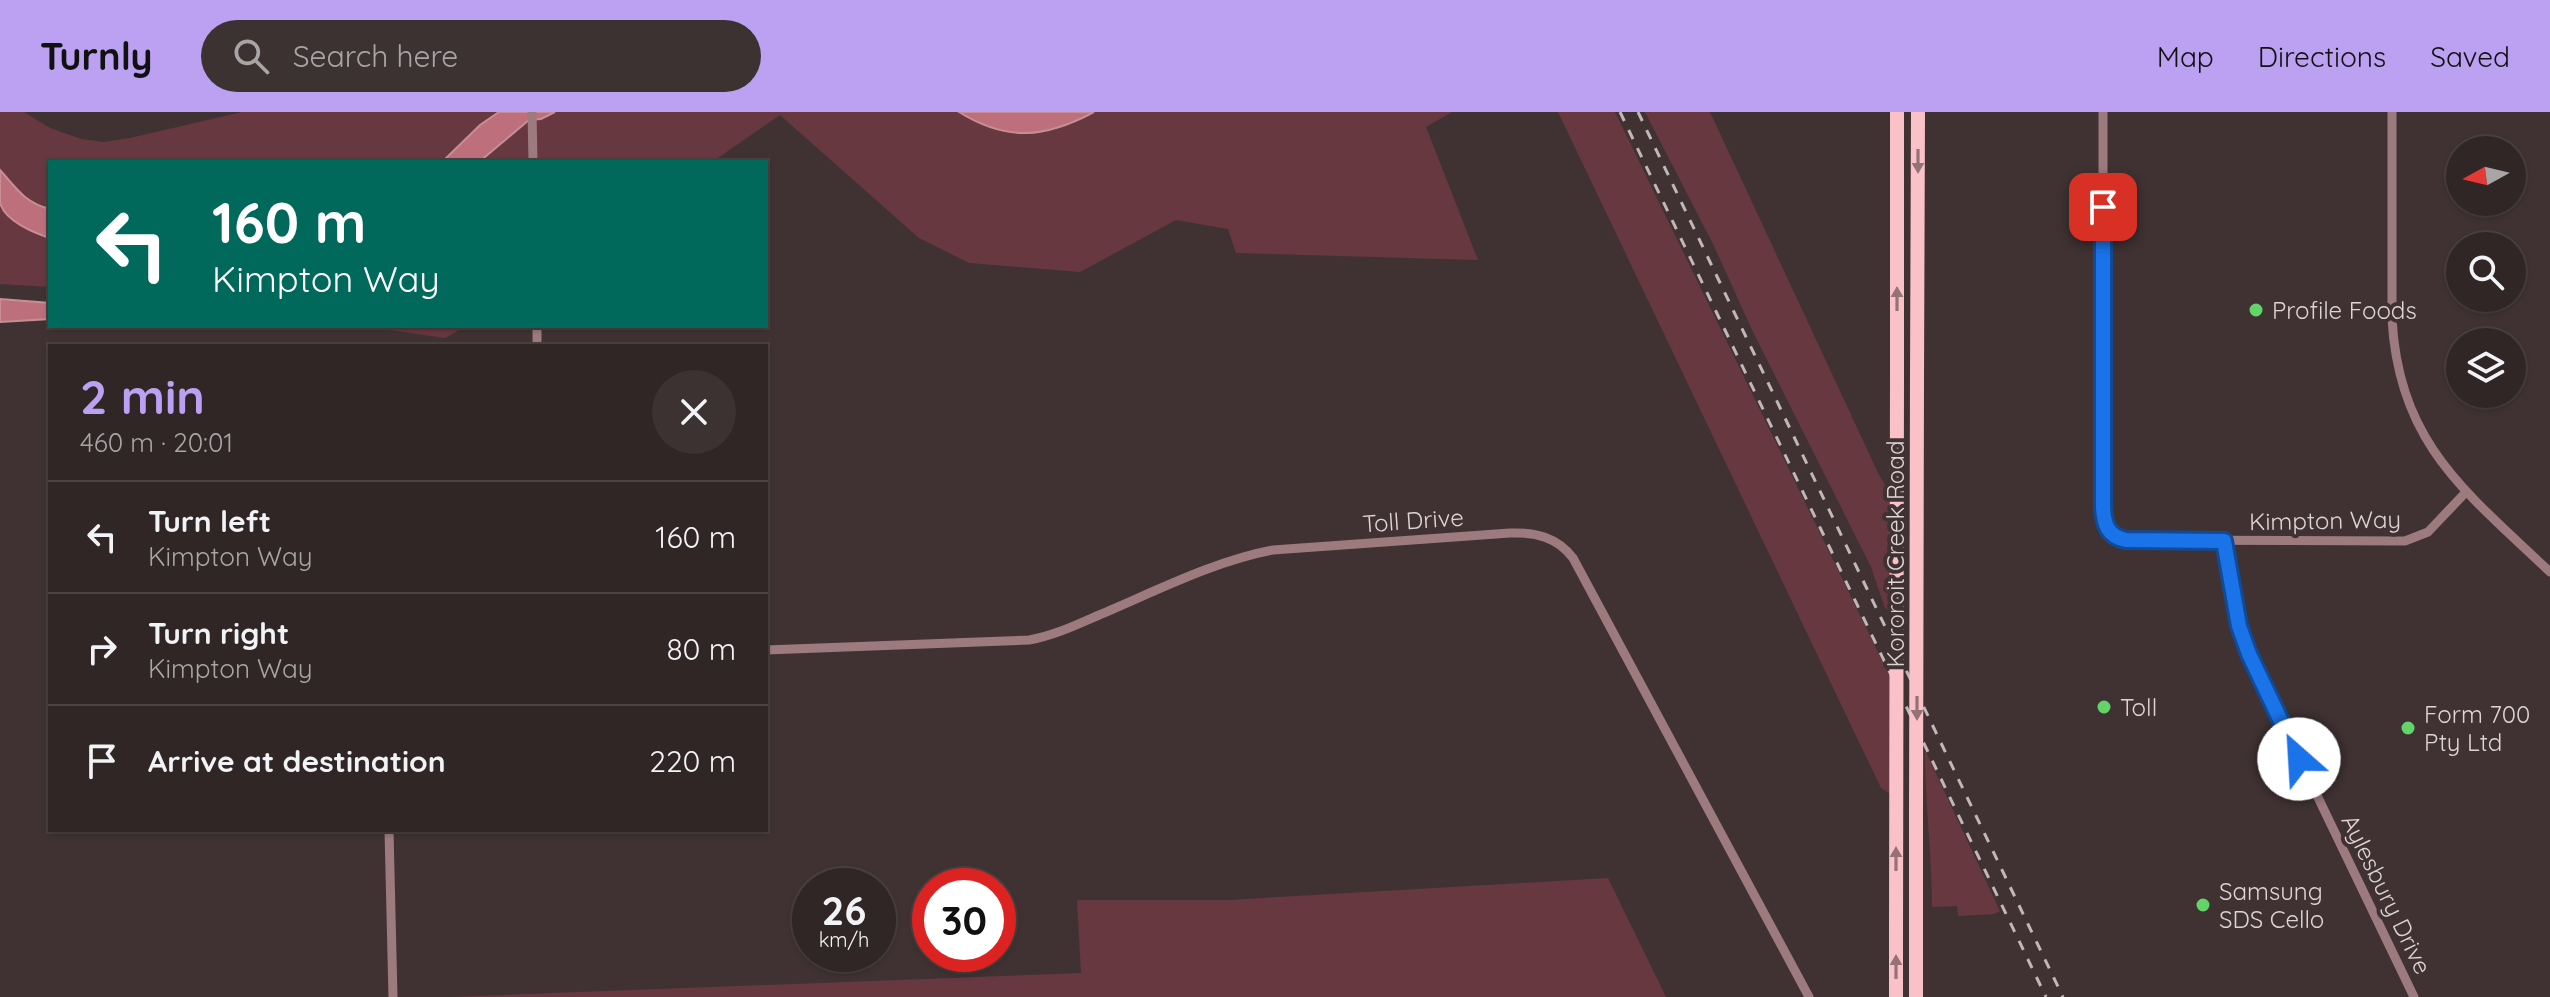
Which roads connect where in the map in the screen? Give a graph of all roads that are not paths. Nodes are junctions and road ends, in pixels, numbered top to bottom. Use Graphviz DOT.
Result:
graph roads {
  1 [pos="532,112"];
  2 [pos="1897,112"];
  3 [pos="1918,112"];
  4 [pos="2103,112"];
  5 [pos="2392,112"];
  6 [pos="533,160"];
  7 [pos="2466,492"];
  8 [pos="2224,541"];
  9 [pos="2550,572"];
  10 [pos="768,650"];
  11 [pos="389,832"];
  12 [pos="393,997"];
  13 [pos="1809,997"];
  14 [pos="1896,997"];
  15 [pos="1916,997"];
  16 [pos="2414,997"];
  1 -- 6 [label="street"];
  14 -- 2 [label="main road, Kororoit Creek Road, one-way, bridge"];
  3 -- 15 [label="main road, Kororoit Creek Road, one-way, bridge"];
  4 -- 8 [label="street, Kimpton Way"];
  5 -- 7 [label="street"];
  7 -- 8 [label="street, Kimpton Way"];
  7 -- 9 [label="street"];
  8 -- 16 [label="street, Aylesbury Drive"];
  10 -- 13 [label="street, Toll Drive"];
  11 -- 12 [label="street"];
}
